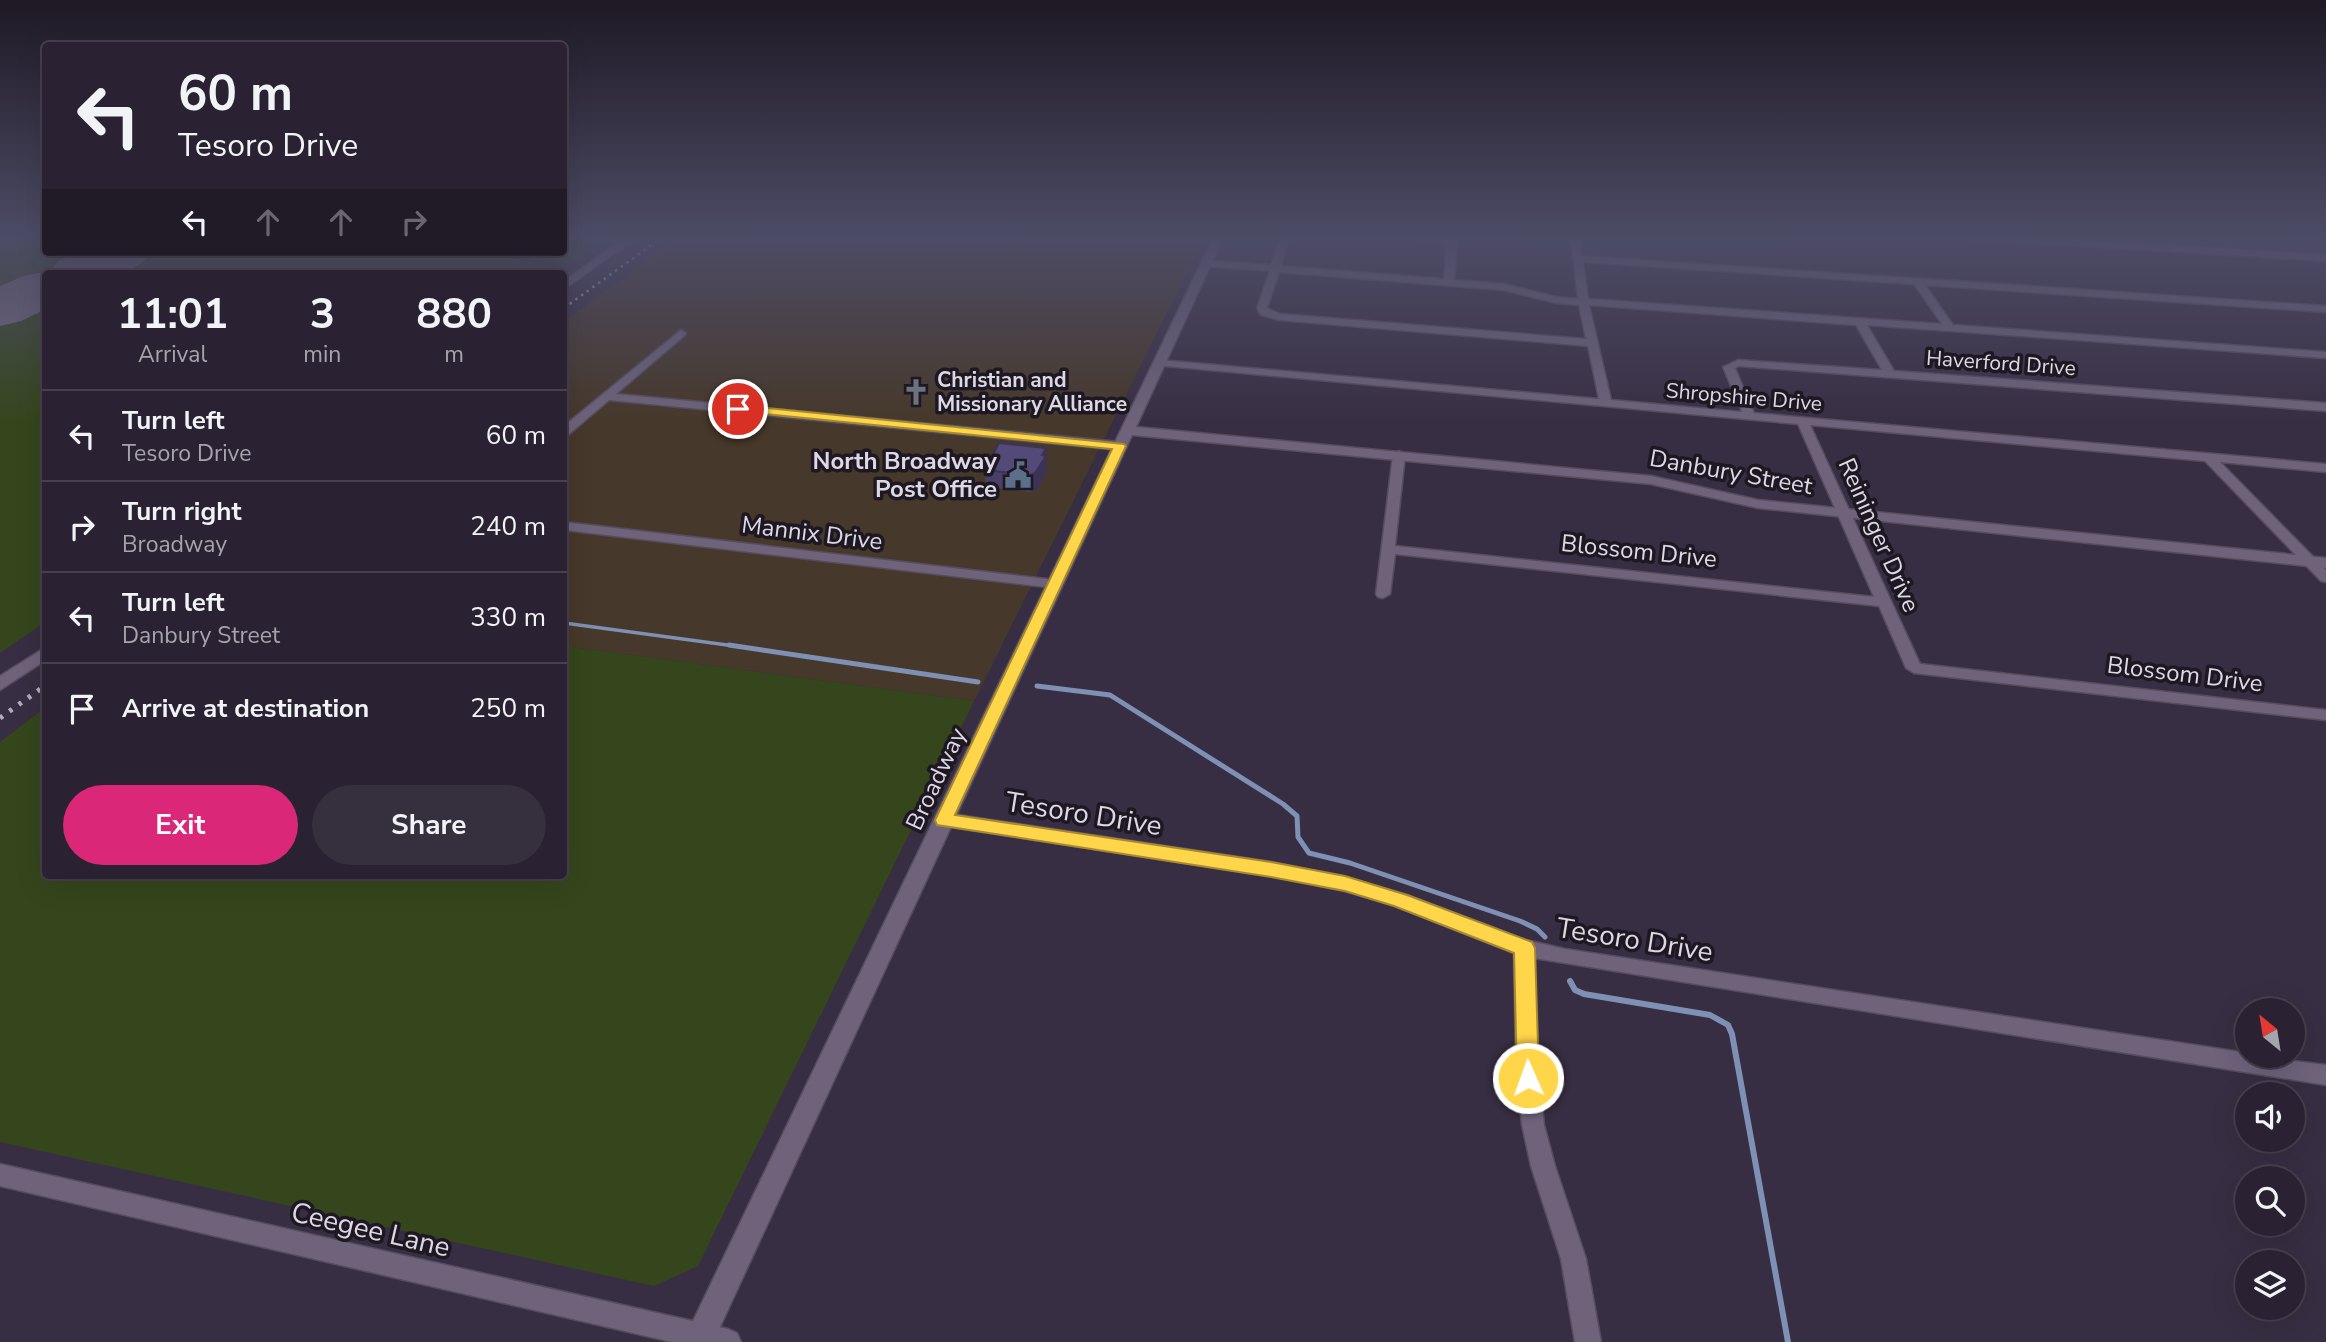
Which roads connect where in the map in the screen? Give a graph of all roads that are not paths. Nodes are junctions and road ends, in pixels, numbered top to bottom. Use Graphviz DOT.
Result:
graph roads {
  1 [pos="1189,299"];
  2 [pos="1265,299"];
  3 [pos="1553,299"];
  4 [pos="1583,299"];
  5 [pos="1929,299"];
  6 [pos="2174,299"];
  7 [pos="1583,302"];
  8 [pos="2326,309"];
  9 [pos="1859,321"];
  10 [pos="1950,328"];
  11 [pos="681,332"];
  12 [pos="1592,343"];
  13 [pos="2326,355"];
  14 [pos="1159,363"];
  15 [pos="1890,374"];
  16 [pos="606,396"];
  17 [pos="1606,404"];
  18 [pos="2326,407"];
  19 [pos="1750,417"];
  20 [pos="1803,422"];
  21 [pos="567,429"];
  22 [pos="1124,438"];
  23 [pos="1399,455"];
  24 [pos="2210,459"];
  25 [pos="2326,468"];
  26 [pos="1844,514"];
  27 [pos="567,526"];
  28 [pos="1389,549"];
  29 [pos="2318,562"];
  30 [pos="2326,578"];
  31 [pos="1055,584"];
  32 [pos="1383,594"];
  33 [pos="1884,602"];
  34 [pos="42,655"];
  35 [pos="1914,668"];
  36 [pos="0,684"];
  37 [pos="2326,715"];
  38 [pos="944,820"];
  39 [pos="1524,948"];
  40 [pos="2326,1075"];
  41 [pos="0,1175"];
  42 [pos="700,1339"];
  43 [pos="728,1342"];
  44 [pos="1588,1342"];
  1 -- 14 [label="main road, Broadway"];
  2 -- 12 [label="street"];
  3 -- 7 [label="street"];
  4 -- 7 [label="street"];
  5 -- 10 [label="street"];
  6 -- 8 [label="street"];
  7 -- 9 [label="street"];
  7 -- 12 [label="street"];
  9 -- 10 [label="street"];
  9 -- 15 [label="street"];
  10 -- 13 [label="street"];
  11 -- 16 [label="street"];
  12 -- 17 [label="street"];
  14 -- 17 [label="street, Shropshire Drive"];
  14 -- 22 [label="main road, Broadway"];
  15 -- 18 [label="street, Haverford Drive"];
  15 -- 19 [label="street, Haverford Drive"];
  16 -- 21 [label="street"];
  16 -- 22 [label="street, Danbury Street"];
  17 -- 19 [label="street, Shropshire Drive"];
  19 -- 20 [label="street, Shropshire Drive"];
  20 -- 24 [label="street, Shropshire Drive"];
  20 -- 26 [label="street, Reininger Drive"];
  22 -- 23 [label="main road, Danbury Street"];
  22 -- 31 [label="main road, Broadway"];
  23 -- 26 [label="main road, Danbury Street"];
  23 -- 28 [label="street"];
  24 -- 25 [label="street, Shropshire Drive"];
  24 -- 29 [label="street"];
  26 -- 29 [label="main road, Danbury Street"];
  26 -- 33 [label="street, Reininger Drive"];
  27 -- 31 [label="street, Mannix Drive"];
  28 -- 32 [label="street"];
  28 -- 33 [label="street, Blossom Drive"];
  29 -- 30 [label="street"];
  31 -- 38 [label="main road, Broadway"];
  33 -- 35 [label="street, Reininger Drive"];
  34 -- 36 [label="main road"];
  35 -- 37 [label="street, Blossom Drive"];
  38 -- 39 [label="street, Tesoro Drive"];
  38 -- 42 [label="main road, Broadway"];
  39 -- 40 [label="street, Tesoro Drive"];
  39 -- 44 [label="street"];
  41 -- 42 [label="street, Ceegee Lane"];
  42 -- 43 [label="street, Ceegee Lane"];
}
